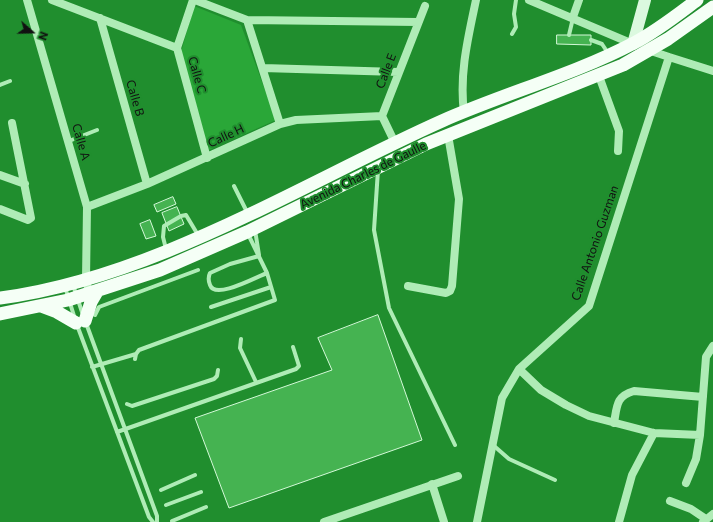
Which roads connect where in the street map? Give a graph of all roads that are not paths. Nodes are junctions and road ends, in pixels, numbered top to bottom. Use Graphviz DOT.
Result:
graph roads {
  1 [pos="27,0"];
  2 [pos="52,0"];
  3 [pos="194,0"];
  4 [pos="476,0"];
  5 [pos="516,0"];
  6 [pos="529,0"];
  7 [pos="579,0"];
  8 [pos="645,0"];
  9 [pos="697,0"];
  10 [pos="425,6"];
  11 [pos="713,7"];
  12 [pos="573,17"];
  13 [pos="100,18"];
  14 [pos="247,20"];
  15 [pos="418,22"];
  16 [pos="512,34"];
  17 [pos="569,35"];
  18 [pos="591,40"];
  19 [pos="633,44"];
  20 [pos="177,48"];
  21 [pos="650,51"];
  22 [pos="609,55"];
  23 [pos="669,57"];
  24 [pos="263,68"];
  25 [pos="713,71"];
  26 [pos="398,72"];
  27 [pos="599,76"];
  28 [pos="10,82"];
  29 [pos="0,85"];
  30 [pos="464,113"];
  31 [pos="382,116"];
  32 [pos="12,123"];
  33 [pos="280,124"];
  34 [pos="97,130"];
  35 [pos="448,135"];
  36 [pos="69,141"];
  37 [pos="395,143"];
  38 [pos="618,151"];
  39 [pos="371,155"];
  40 [pos="207,158"];
  41 [pos="392,160"];
  42 [pos="378,167"];
  43 [pos="364,174"];
  44 [pos="0,175"];
  45 [pos="25,184"];
  46 [pos="147,184"];
  47 [pos="234,186"];
  48 [pos="87,207"];
  49 [pos="0,209"];
  50 [pos="248,215"];
  51 [pos="251,230"];
  52 [pos="199,237"];
  53 [pos="167,251"];
  54 [pos="259,256"];
  55 [pos="198,270"];
  56 [pos="267,273"];
  57 [pos="86,279"];
  58 [pos="68,284"];
  59 [pos="408,286"];
  60 [pos="271,287"];
  61 [pos="83,295"];
  62 [pos="0,298"];
  63 [pos="41,306"];
  64 [pos="211,307"];
  65 [pos="0,314"];
  66 [pos="86,320"];
  67 [pos="241,339"];
  68 [pos="713,346"];
  69 [pos="293,348"];
  70 [pos="136,354"];
  71 [pos="135,360"];
  72 [pos="101,365"];
  73 [pos="92,367"];
  74 [pos="519,369"];
  75 [pos="218,370"];
  76 [pos="256,382"];
  77 [pos="703,397"];
  78 [pos="127,404"];
  79 [pos="614,423"];
  80 [pos="125,430"];
  81 [pos="117,432"];
  82 [pos="654,433"];
  83 [pos="700,435"];
  84 [pos="455,445"];
  85 [pos="493,445"];
  86 [pos="195,476"];
  87 [pos="458,476"];
  88 [pos="555,480"];
  89 [pos="686,483"];
  90 [pos="432,484"];
  91 [pos="161,490"];
  92 [pos="201,492"];
  93 [pos="670,501"];
  94 [pos="166,505"];
  95 [pos="206,507"];
  96 [pos="713,514"];
  97 [pos="172,521"];
  98 [pos="704,521"];
  99 [pos="154,522"];
  100 [pos="157,522"];
  101 [pos="324,522"];
  102 [pos="444,522"];
  103 [pos="477,522"];
  104 [pos="619,522"];
  1 -- 36 [label="street, Calle A"];
  2 -- 13 [label="street"];
  3 -- 14 [label="street"];
  3 -- 20 [label="street, Calle C"];
  4 -- 30 [label="street"];
  5 -- 16 [label="lane"];
  6 -- 12 [label="street"];
  7 -- 12 [label="street"];
  8 -- 19 [label="main road"];
  9 -- 19 [label="main road, Avenida Charles de Gaulle"];
  10 -- 15 [label="street, Calle E"];
  11 -- 21 [label="main road, Avenida Charles de Gaulle"];
  12 -- 17 [label="lane"];
  12 -- 19 [label="street"];
  13 -- 20 [label="street"];
  13 -- 46 [label="street, Calle B"];
  14 -- 15 [label="street"];
  14 -- 24 [label="street"];
  15 -- 26 [label="street, Calle E"];
  18 -- 22 [label="lane"];
  19 -- 21 [label="street"];
  19 -- 22 [label="main road, Avenida Charles de Gaulle"];
  20 -- 40 [label="street, Calle C"];
  21 -- 23 [label="street"];
  21 -- 27 [label="main road, Avenida Charles de Gaulle"];
  22 -- 30 [label="main road, Avenida Charles de Gaulle"];
  23 -- 25 [label="street"];
  23 -- 74 [label="street, Calle Antonio Guzman"];
  24 -- 26 [label="street"];
  24 -- 33 [label="street"];
  26 -- 31 [label="street, Calle E"];
  27 -- 35 [label="main road, Avenida Charles de Gaulle"];
  27 -- 38 [label="street"];
  28 -- 29 [label="lane"];
  30 -- 37 [label="main road, Avenida Charles de Gaulle"];
  31 -- 33 [label="street, Calle H"];
  31 -- 37 [label="street"];
  32 -- 45 [label="street"];
  33 -- 40 [label="street, Calle H"];
  34 -- 36 [label="lane"];
  35 -- 41 [label="main road, Avenida Charles de Gaulle"];
  35 -- 59 [label="street"];
  36 -- 48 [label="street, Calle A"];
  37 -- 39 [label="main road, Avenida Charles de Gaulle"];
  37 -- 41 [label="main road"];
  39 -- 43 [label="main road"];
  39 -- 50 [label="main road, Avenida Charles de Gaulle"];
  40 -- 46 [label="street, Calle H"];
  41 -- 42 [label="main road, Avenida Charles de Gaulle"];
  42 -- 43 [label="main road, Avenida Charles de Gaulle"];
  42 -- 84 [label="lane"];
  43 -- 51 [label="main road, Avenida Charles de Gaulle"];
  44 -- 45 [label="street"];
  45 -- 49 [label="street"];
  46 -- 48 [label="street, Calle H"];
  47 -- 50 [label="lane"];
  48 -- 57 [label="street, Calle A"];
  50 -- 52 [label="main road, Avenida Charles de Gaulle"];
  51 -- 54 [label="lane"];
  51 -- 54 [label="lane"];
  51 -- 61 [label="main road, Avenida Charles de Gaulle"];
  52 -- 53 [label="main road, Avenida Charles de Gaulle"];
  52 -- 53 [label="lane"];
  53 -- 57 [label="main road, Avenida Charles de Gaulle"];
  54 -- 56 [label="lane"];
  54 -- 56 [label="lane"];
  55 -- 66 [label="lane"];
  56 -- 60 [label="lane"];
  57 -- 58 [label="main road, Avenida Charles de Gaulle"];
  57 -- 61 [label="street, Calle A"];
  58 -- 61 [label="lane"];
  58 -- 61 [label="lane"];
  58 -- 62 [label="main road, Avenida Charles de Gaulle"];
  60 -- 64 [label="lane"];
  60 -- 70 [label="lane"];
  61 -- 63 [label="main road, Avenida Charles de Gaulle"];
  61 -- 66 [label="lane"];
  61 -- 66 [label="lane"];
  61 -- 66 [label="main road"];
  63 -- 65 [label="main road, Avenida Charles de Gaulle"];
  63 -- 66 [label="main road"];
  66 -- 72 [label="lane"];
  66 -- 73 [label="lane"];
  67 -- 76 [label="lane"];
  68 -- 77 [label="street"];
  69 -- 76 [label="lane"];
  70 -- 71 [label="lane"];
  70 -- 72 [label="lane"];
  72 -- 73 [label="lane"];
  72 -- 80 [label="lane"];
  73 -- 81 [label="lane"];
  74 -- 79 [label="street"];
  74 -- 85 [label="street, Calle Antonio Guzman"];
  75 -- 78 [label="lane"];
  76 -- 80 [label="lane"];
  77 -- 79 [label="street"];
  77 -- 83 [label="street"];
  79 -- 82 [label="street"];
  80 -- 81 [label="lane"];
  80 -- 100 [label="lane"];
  81 -- 99 [label="lane"];
  82 -- 83 [label="street"];
  82 -- 104 [label="street"];
  83 -- 89 [label="street"];
  85 -- 88 [label="lane"];
  85 -- 103 [label="street, Calle Antonio Guzman"];
  86 -- 91 [label="lane"];
  87 -- 90 [label="street"];
  90 -- 101 [label="street"];
  90 -- 102 [label="street"];
  92 -- 94 [label="lane"];
  93 -- 98 [label="street"];
  95 -- 97 [label="lane"];
  96 -- 98 [label="street"];
}
